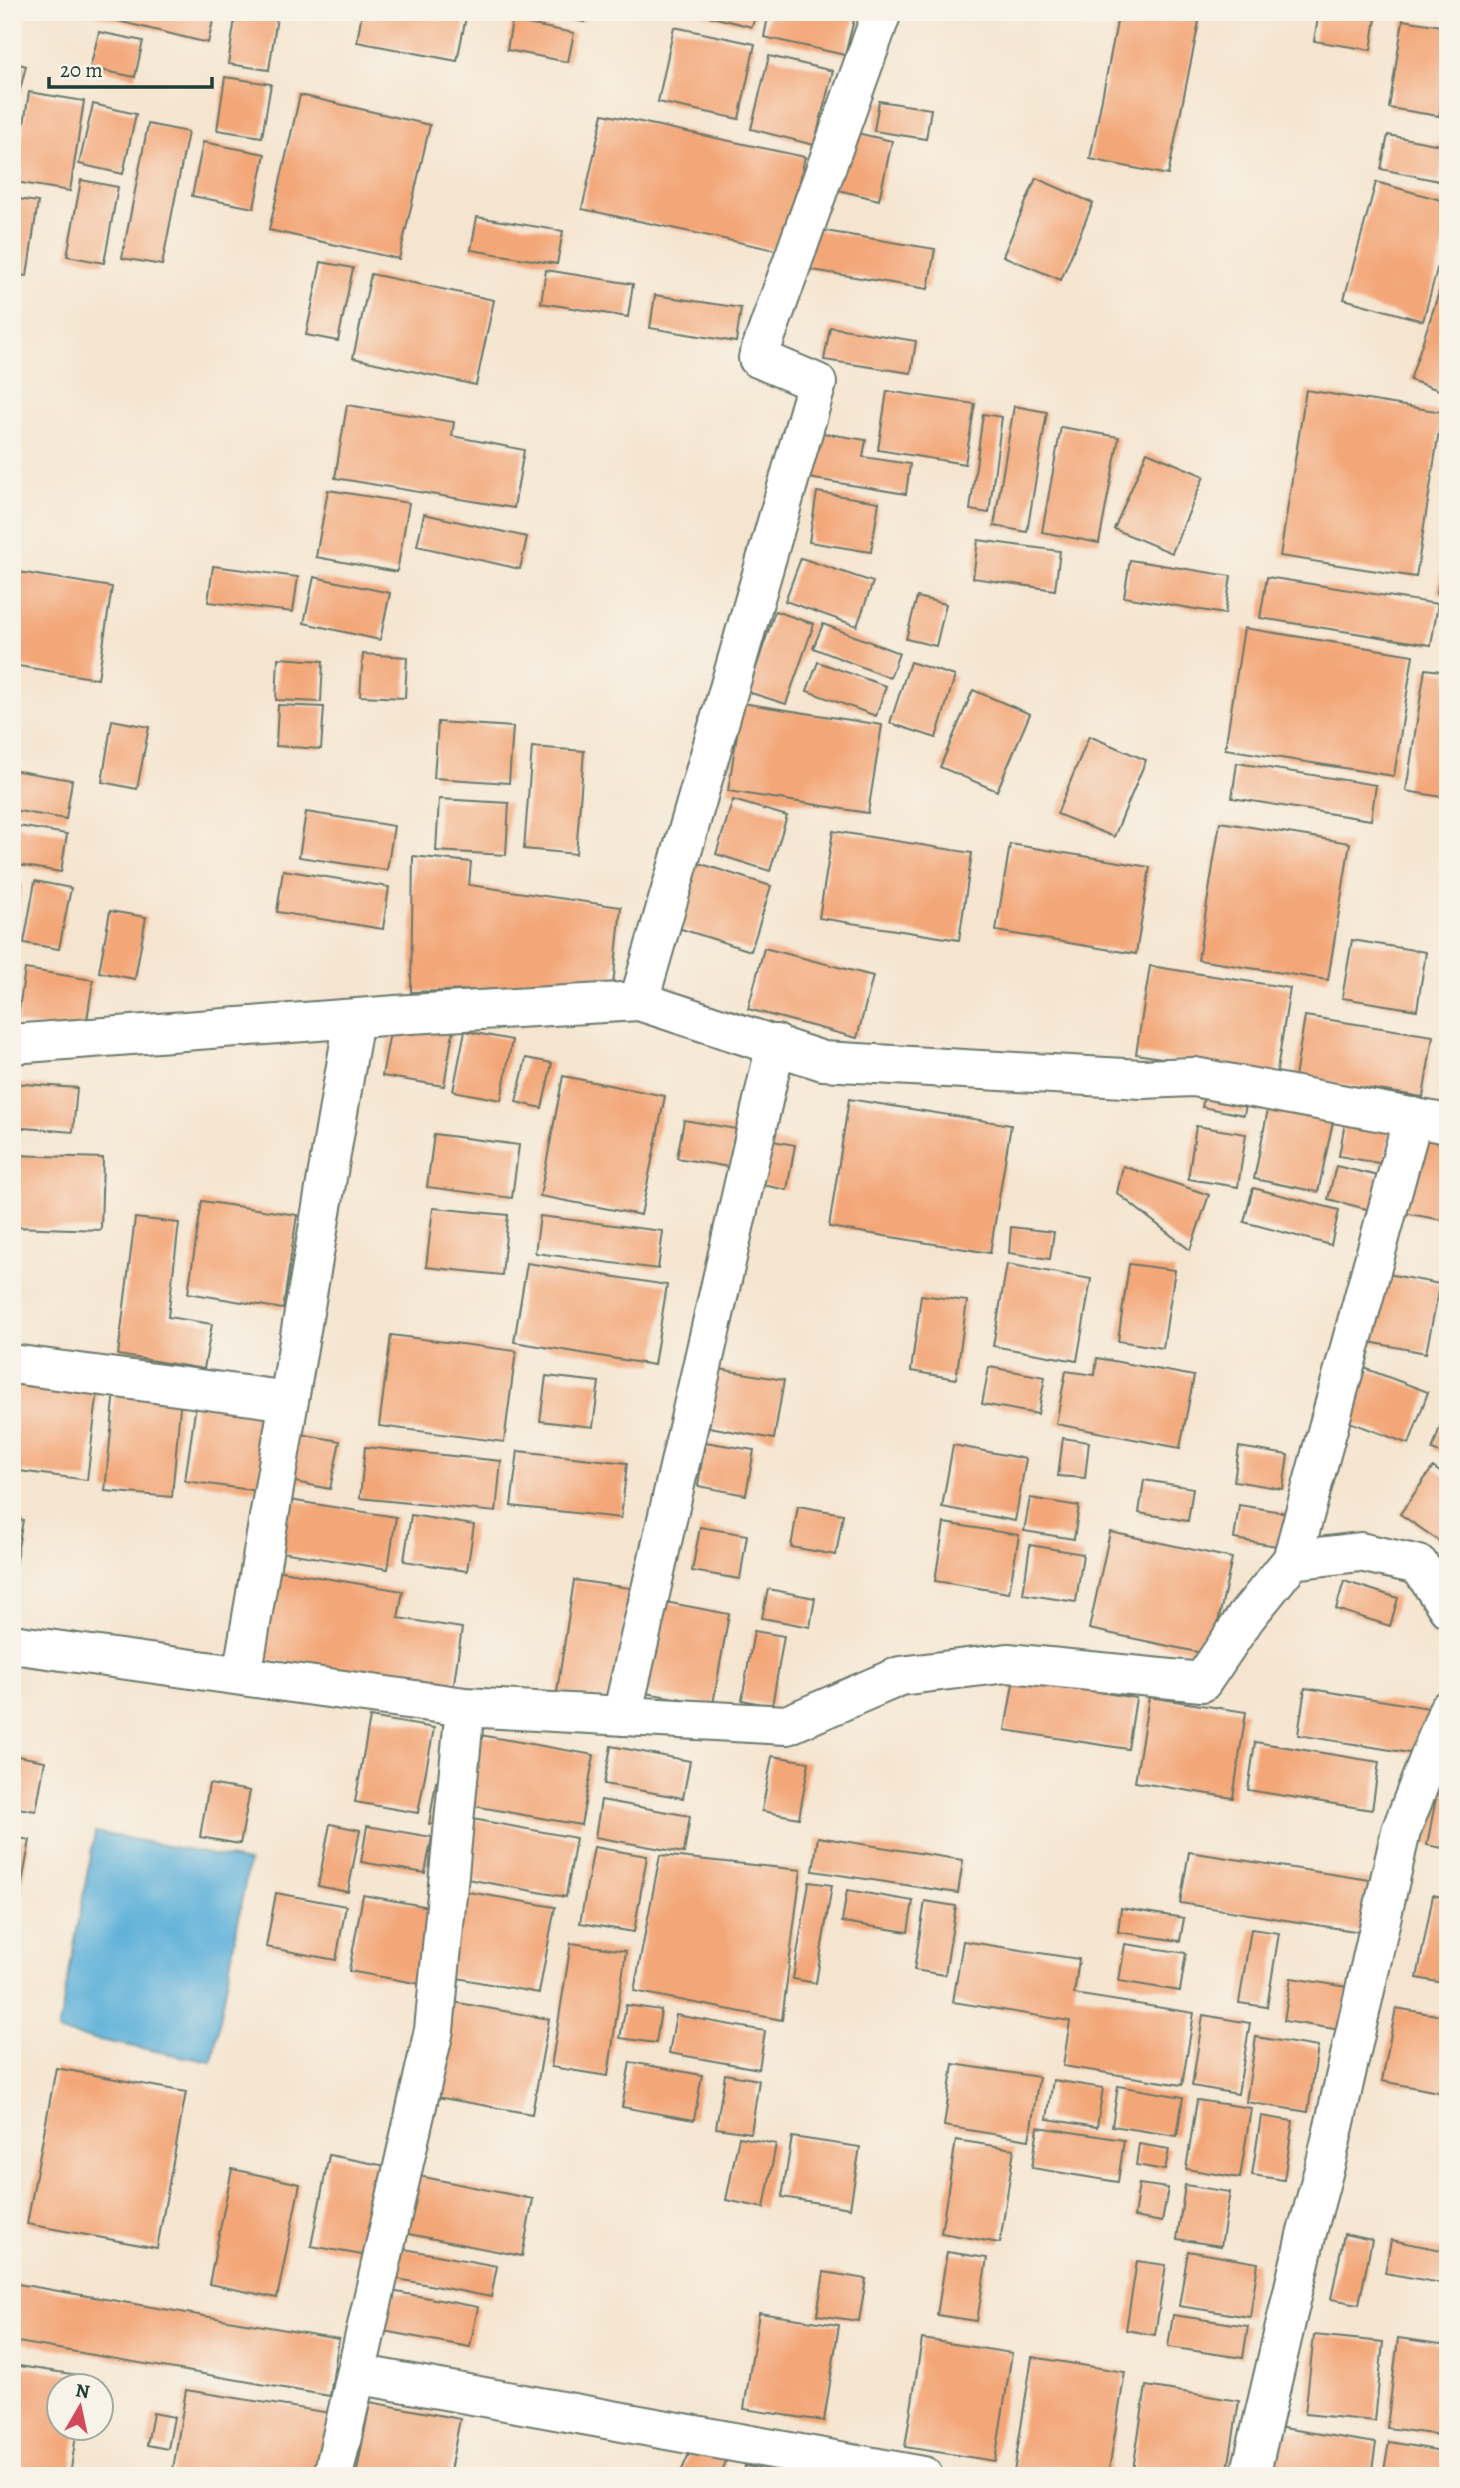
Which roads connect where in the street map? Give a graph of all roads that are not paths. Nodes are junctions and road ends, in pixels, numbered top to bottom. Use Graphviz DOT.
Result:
graph roads {
  1 [pos="882,12"];
  2 [pos="639,1000"];
  3 [pos="354,1019"];
  4 [pos="12,1044"];
  5 [pos="776,1044"];
  6 [pos="1430,1120"];
  7 [pos="12,1364"];
  8 [pos="289,1401"];
  9 [pos="1292,1560"];
  10 [pos="1448,1608"];
  11 [pos="12,1644"];
  12 [pos="242,1676"];
  13 [pos="465,1707"];
  14 [pos="1448,1710"];
  15 [pos="622,1716"];
  16 [pos="356,2374"];
  17 [pos="333,2476"];
  18 [pos="923,2476"];
  19 [pos="1250,2476"];
  1 -- 2 [label="street"];
  2 -- 3 [label="street"];
  2 -- 5 [label="street"];
  3 -- 4 [label="street"];
  3 -- 8 [label="street"];
  5 -- 6 [label="street"];
  5 -- 15 [label="street"];
  6 -- 9 [label="street"];
  7 -- 8 [label="street"];
  8 -- 12 [label="street"];
  9 -- 10 [label="street"];
  9 -- 15 [label="street"];
  11 -- 12 [label="street"];
  12 -- 13 [label="street"];
  13 -- 15 [label="street"];
  13 -- 16 [label="street"];
  14 -- 19 [label="street"];
  16 -- 17 [label="street"];
  16 -- 18 [label="street"];
}
